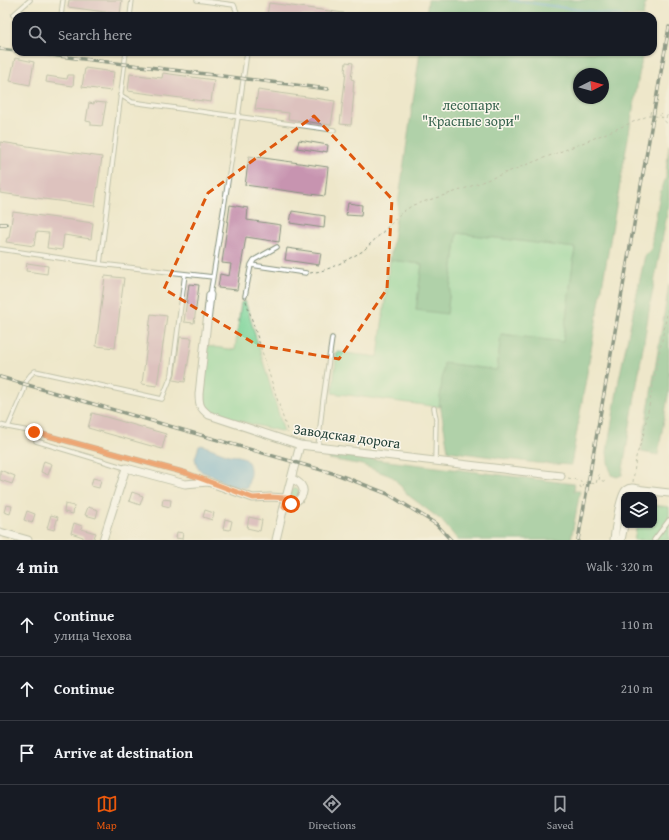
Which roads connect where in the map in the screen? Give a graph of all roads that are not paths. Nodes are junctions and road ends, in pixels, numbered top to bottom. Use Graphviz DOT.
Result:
graph roads {
  1 [pos="30,0"];
  2 [pos="63,0"];
  3 [pos="132,0"];
  4 [pos="197,0"];
  5 [pos="16,12"];
  6 [pos="62,12"];
  7 [pos="130,12"];
  8 [pos="237,12"];
  9 [pos="125,56"];
  10 [pos="246,56"];
  11 [pos="120,95"];
  12 [pos="238,117"];
  13 [pos="334,130"];
  14 [pos="277,247"];
  15 [pos="0,249"];
  16 [pos="100,264"];
  17 [pos="251,266"];
  18 [pos="306,273"];
  19 [pos="185,274"];
  20 [pos="213,277"];
  21 [pos="210,295"];
  22 [pos="245,296"];
  23 [pos="332,338"];
  24 [pos="434,408"];
  25 [pos="0,426"];
  26 [pos="8,427"];
  27 [pos="36,441"];
  28 [pos="300,445"];
  29 [pos="318,447"];
  30 [pos="435,461"];
  31 [pos="126,468"];
  32 [pos="564,477"];
  33 [pos="291,479"];
  34 [pos="208,482"];
  35 [pos="634,489"];
  36 [pos="669,493"];
  37 [pos="286,498"];
  38 [pos="284,507"];
  39 [pos="669,520"];
  40 [pos="623,528"];
  41 [pos="0,532"];
  42 [pos="28,540"];
  43 [pos="103,540"];
  44 [pos="276,540"];
  45 [pos="614,540"];
  46 [pos="621,540"];
  47 [pos="654,540"];
  1 -- 5 [label="lane"];
  2 -- 6 [label="lane"];
  3 -- 7 [label="lane"];
  4 -- 8 [label="lane"];
  9 -- 11 [label="lane"];
  10 -- 12 [label="lane"];
  11 -- 12 [label="lane"];
  11 -- 16 [label="lane"];
  12 -- 13 [label="lane"];
  12 -- 20 [label="lane"];
  14 -- 17 [label="lane"];
  15 -- 16 [label="lane"];
  16 -- 19 [label="lane"];
  17 -- 18 [label="lane"];
  17 -- 22 [label="lane"];
  19 -- 20 [label="lane"];
  19 -- 26 [label="lane"];
  20 -- 21 [label="lane"];
  21 -- 28 [label="street, Заводская дорога"];
  23 -- 29 [label="lane"];
  24 -- 30 [label="lane"];
  25 -- 26 [label="lane"];
  26 -- 34 [label="lane"];
  27 -- 31 [label="lane"];
  28 -- 29 [label="street, Заводская дорога"];
  28 -- 33 [label="street"];
  29 -- 30 [label="street, Заводская дорога"];
  30 -- 32 [label="street, Заводская дорога"];
  31 -- 34 [label="street"];
  31 -- 43 [label="street"];
  33 -- 37 [label="street"];
  33 -- 38 [label="street"];
  34 -- 37 [label="street"];
  35 -- 36 [label="street"];
  35 -- 45 [label="street"];
  37 -- 38 [label="street"];
  38 -- 44 [label="street"];
  39 -- 47 [label="lane"];
  40 -- 46 [label="street"];
  41 -- 42 [label="street"];
}
